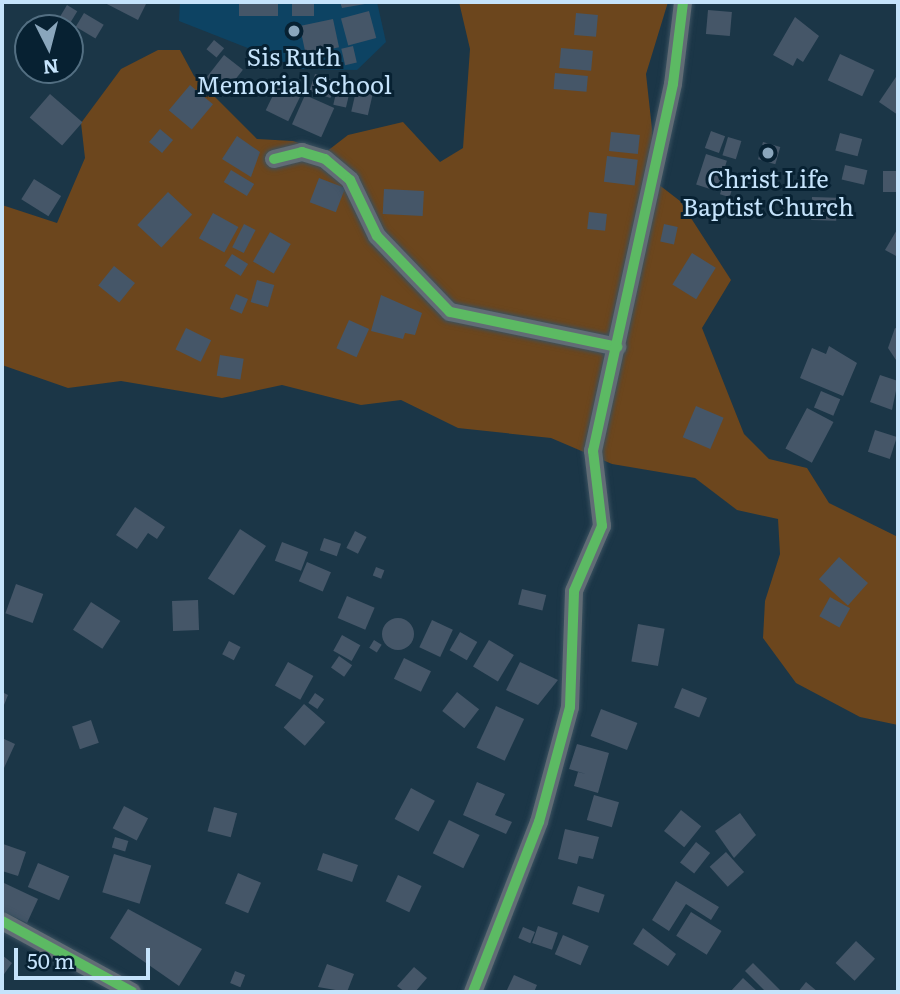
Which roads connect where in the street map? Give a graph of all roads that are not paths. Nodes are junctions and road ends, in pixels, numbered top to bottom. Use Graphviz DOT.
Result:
graph roads {
  1 [pos="683,2"];
  2 [pos="274,159"];
  3 [pos="617,347"];
  4 [pos="2,921"];
  5 [pos="132,992"];
  6 [pos="473,992"];
  1 -- 3 [label="street"];
  2 -- 3 [label="street"];
  3 -- 6 [label="street"];
  4 -- 5 [label="street"];
}
